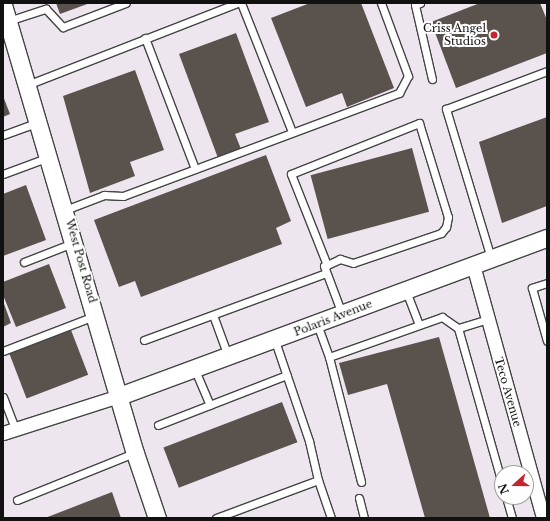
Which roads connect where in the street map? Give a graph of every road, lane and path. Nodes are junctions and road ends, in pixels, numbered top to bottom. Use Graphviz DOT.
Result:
graph roads {
  1 [pos="126,3"];
  2 [pos="237,3"];
  3 [pos="241,3"];
  4 [pos="381,3"];
  5 [pos="417,4"];
  6 [pos="3,5"];
  7 [pos="45,6"];
  8 [pos="8,21"];
  9 [pos="145,38"];
  10 [pos="9,47"];
  11 [pos="547,71"];
  12 [pos="432,79"];
  13 [pos="27,85"];
  14 [pos="39,122"];
  15 [pos="292,132"];
  16 [pos="3,135"];
  17 [pos="49,156"];
  18 [pos="195,169"];
  19 [pos="3,174"];
  20 [pos="65,210"];
  21 [pos="547,238"];
  22 [pos="75,243"];
  23 [pos="492,259"];
  24 [pos="24,262"];
  25 [pos="327,265"];
  26 [pos="473,265"];
  27 [pos="326,273"];
  28 [pos="547,283"];
  29 [pos="406,290"];
  30 [pos="96,315"];
  31 [pos="213,315"];
  32 [pos="342,315"];
  33 [pos="488,319"];
  34 [pos="318,324"];
  35 [pos="419,326"];
  36 [pos="458,328"];
  37 [pos="144,340"];
  38 [pos="275,341"];
  39 [pos="547,341"];
  40 [pos="3,351"];
  41 [pos="329,357"];
  42 [pos="229,358"];
  43 [pos="195,370"];
  44 [pos="287,375"];
  45 [pos="119,396"];
  46 [pos="3,397"];
  47 [pos="210,405"];
  48 [pos="158,425"];
  49 [pos="9,431"];
  50 [pos="135,453"];
  51 [pos="497,465"];
  52 [pos="318,480"];
  53 [pos="361,482"];
  54 [pos="359,498"];
  55 [pos="17,500"];
  56 [pos="508,505"];
  57 [pos="157,518"];
  58 [pos="216,518"];
  59 [pos="331,518"];
  60 [pos="364,518"];
  61 [pos="512,518"];
  62 [pos="543,518"];
  1 -- 7 [label="lane"];
  2 -- 9 [label="lane"];
  3 -- 15 [label="lane"];
  4 -- 15 [label="lane"];
  5 -- 12 [label="lane"];
  6 -- 8 [label="street, West Post Road"];
  7 -- 8 [label="lane"];
  8 -- 10 [label="street, West Post Road"];
  9 -- 13 [label="lane"];
  9 -- 18 [label="lane"];
  10 -- 13 [label="street, West Post Road"];
  11 -- 23 [label="lane"];
  13 -- 14 [label="street, West Post Road"];
  14 -- 16 [label="lane"];
  14 -- 17 [label="street, West Post Road"];
  15 -- 18 [label="lane"];
  17 -- 19 [label="lane"];
  17 -- 20 [label="street, West Post Road"];
  18 -- 20 [label="lane"];
  20 -- 22 [label="street, West Post Road"];
  21 -- 23 [label="street, Polaris Avenue"];
  22 -- 24 [label="lane"];
  22 -- 30 [label="street, West Post Road"];
  23 -- 26 [label="street, Polaris Avenue"];
  25 -- 25 [label="lane"];
  25 -- 27 [label="lane"];
  26 -- 29 [label="street, Polaris Avenue"];
  26 -- 33 [label="street, Teco Avenue"];
  27 -- 31 [label="lane"];
  27 -- 32 [label="lane"];
  28 -- 39 [label="lane"];
  29 -- 32 [label="street, Polaris Avenue"];
  29 -- 35 [label="lane"];
  30 -- 40 [label="lane"];
  30 -- 45 [label="street, West Post Road"];
  31 -- 37 [label="lane"];
  31 -- 42 [label="lane"];
  32 -- 34 [label="street, Polaris Avenue"];
  33 -- 36 [label="lane"];
  33 -- 62 [label="street, Teco Avenue"];
  34 -- 38 [label="street, Polaris Avenue"];
  34 -- 41 [label="lane"];
  35 -- 36 [label="lane"];
  35 -- 41 [label="lane"];
  36 -- 51 [label="lane"];
  38 -- 42 [label="street, Polaris Avenue"];
  38 -- 44 [label="lane"];
  41 -- 53 [label="lane"];
  42 -- 43 [label="street, Polaris Avenue"];
  43 -- 45 [label="street, Polaris Avenue"];
  43 -- 47 [label="lane"];
  44 -- 47 [label="lane"];
  44 -- 52 [label="lane"];
  45 -- 49 [label="street"];
  45 -- 50 [label="street, West Post Road"];
  46 -- 49 [label="lane"];
  47 -- 48 [label="lane"];
  50 -- 55 [label="lane"];
  50 -- 57 [label="street, West Post Road"];
  52 -- 58 [label="lane"];
  52 -- 59 [label="lane"];
  54 -- 60 [label="lane"];
  56 -- 61 [label="lane"];
}
